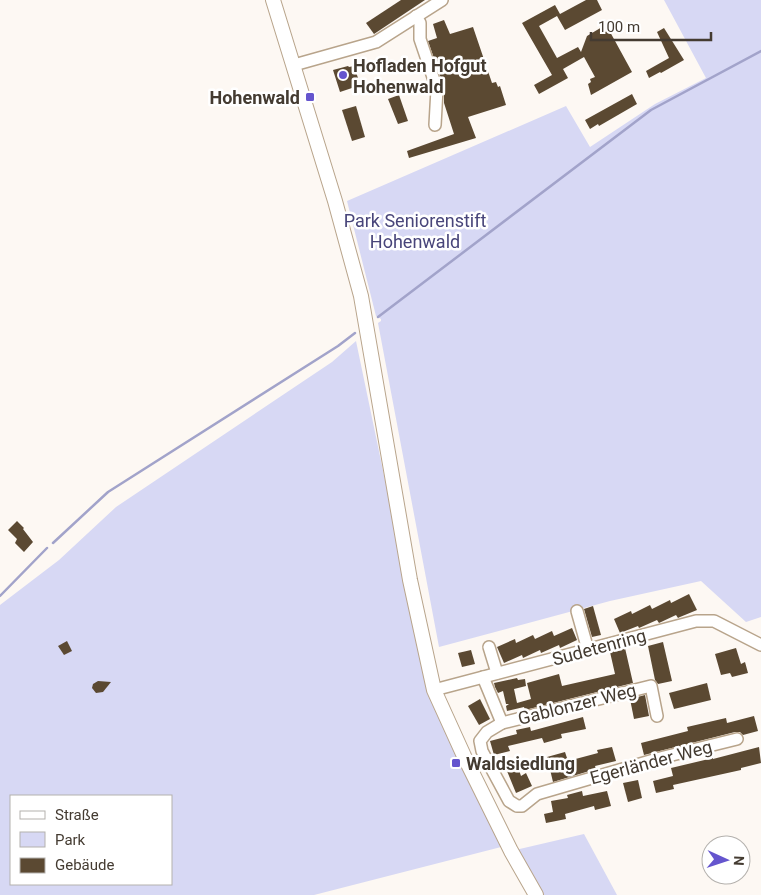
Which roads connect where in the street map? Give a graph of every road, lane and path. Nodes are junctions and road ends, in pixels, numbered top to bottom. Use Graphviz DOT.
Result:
graph roads {
  1 [pos="273,0"];
  2 [pos="442,0"];
  3 [pos="416,16"];
  4 [pos="294,65"];
  5 [pos="435,124"];
  6 [pos="576,611"];
  7 [pos="761,645"];
  8 [pos="489,647"];
  9 [pos="588,650"];
  10 [pos="496,673"];
  11 [pos="483,677"];
  12 [pos="434,690"];
  13 [pos="657,716"];
  14 [pos="502,723"];
  15 [pos="738,739"];
  16 [pos="536,895"];
  1 -- 4 [label="main road"];
  2 -- 3 [label="street"];
  3 -- 4 [label="street"];
  3 -- 5 [label="street"];
  4 -- 12 [label="main road"];
  6 -- 9 [label="street"];
  7 -- 9 [label="street, Sudetenring"];
  8 -- 10 [label="street"];
  9 -- 10 [label="street, Sudetenring"];
  10 -- 11 [label="street, Sudetenring"];
  11 -- 12 [label="street, Sudetenring"];
  11 -- 14 [label="street"];
  12 -- 16 [label="main road"];
  13 -- 14 [label="street, Gablonzer Weg"];
  14 -- 15 [label="street, Egerländer Weg"];
}
